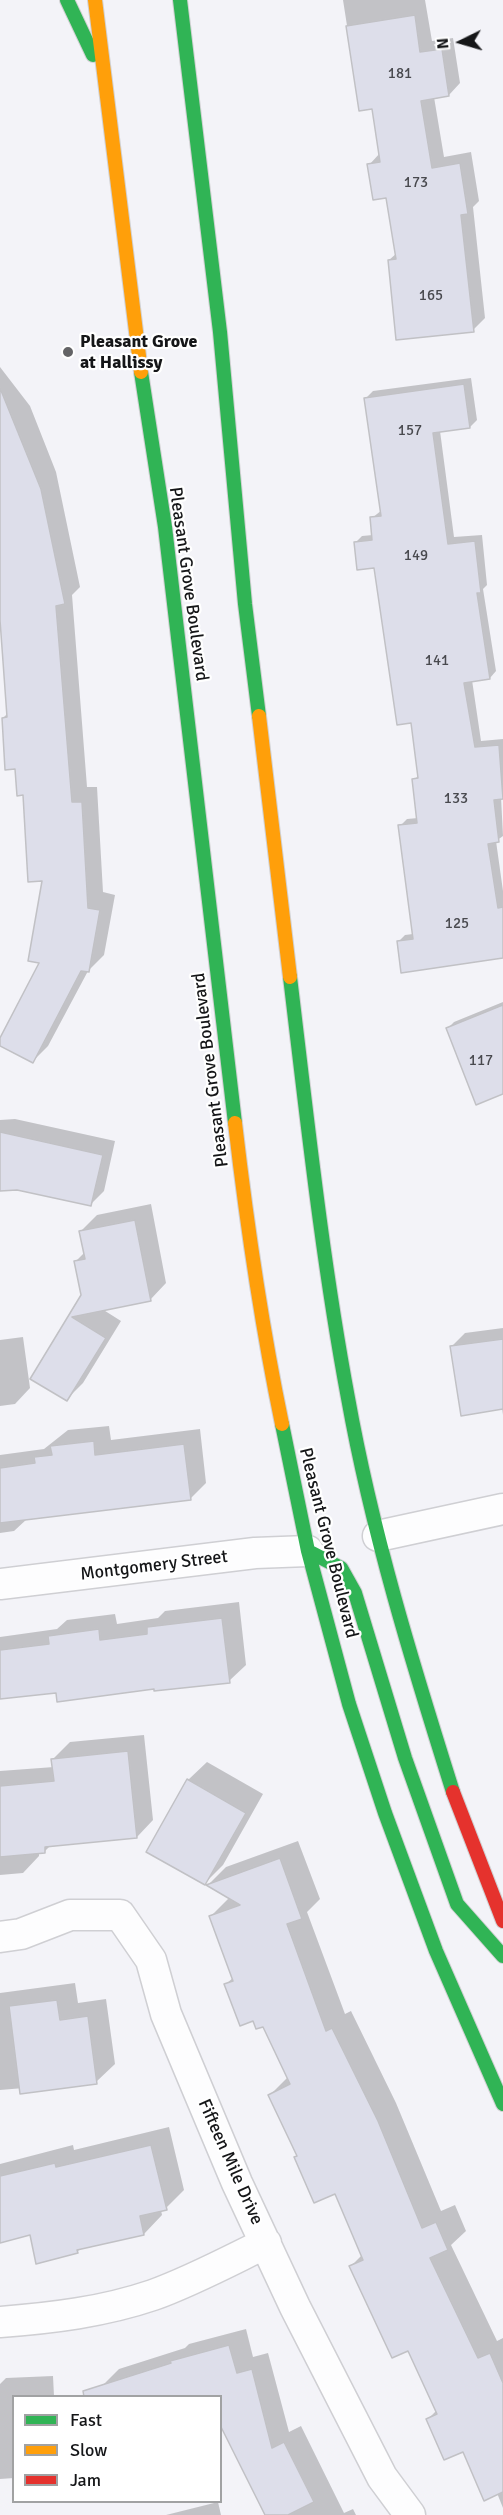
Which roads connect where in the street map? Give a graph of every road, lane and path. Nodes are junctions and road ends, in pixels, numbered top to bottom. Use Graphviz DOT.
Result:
graph roads {
  1 [pos="67,0"];
  2 [pos="95,0"];
  3 [pos="180,0"];
  4 [pos="197,23"];
  5 [pos="188,70"];
  6 [pos="106,83"];
  7 [pos="503,1509"];
  8 [pos="378,1536"];
  9 [pos="308,1551"];
  10 [pos="0,1584"];
  11 [pos="503,1922"];
  12 [pos="0,1936"];
  13 [pos="503,1956"];
  14 [pos="503,2104"];
  15 [pos="266,2243"];
  16 [pos="0,2322"];
  17 [pos="410,2515"];
  1 -- 6 [label="main road"];
  2 -- 6 [label="main road, Pleasant Grove Boulevard"];
  3 -- 5 [label="main road"];
  4 -- 5 [label="main road"];
  5 -- 8 [label="main road"];
  6 -- 9 [label="main road, Pleasant Grove Boulevard"];
  7 -- 8 [label="street"];
  8 -- 11 [label="main road"];
  9 -- 10 [label="street, Montgomery Street"];
  9 -- 13 [label="main road"];
  9 -- 14 [label="main road, Pleasant Grove Boulevard"];
  12 -- 15 [label="street, Fifteen Mile Drive"];
  15 -- 16 [label="street"];
  15 -- 17 [label="street, Fifteen Mile Drive"];
}
